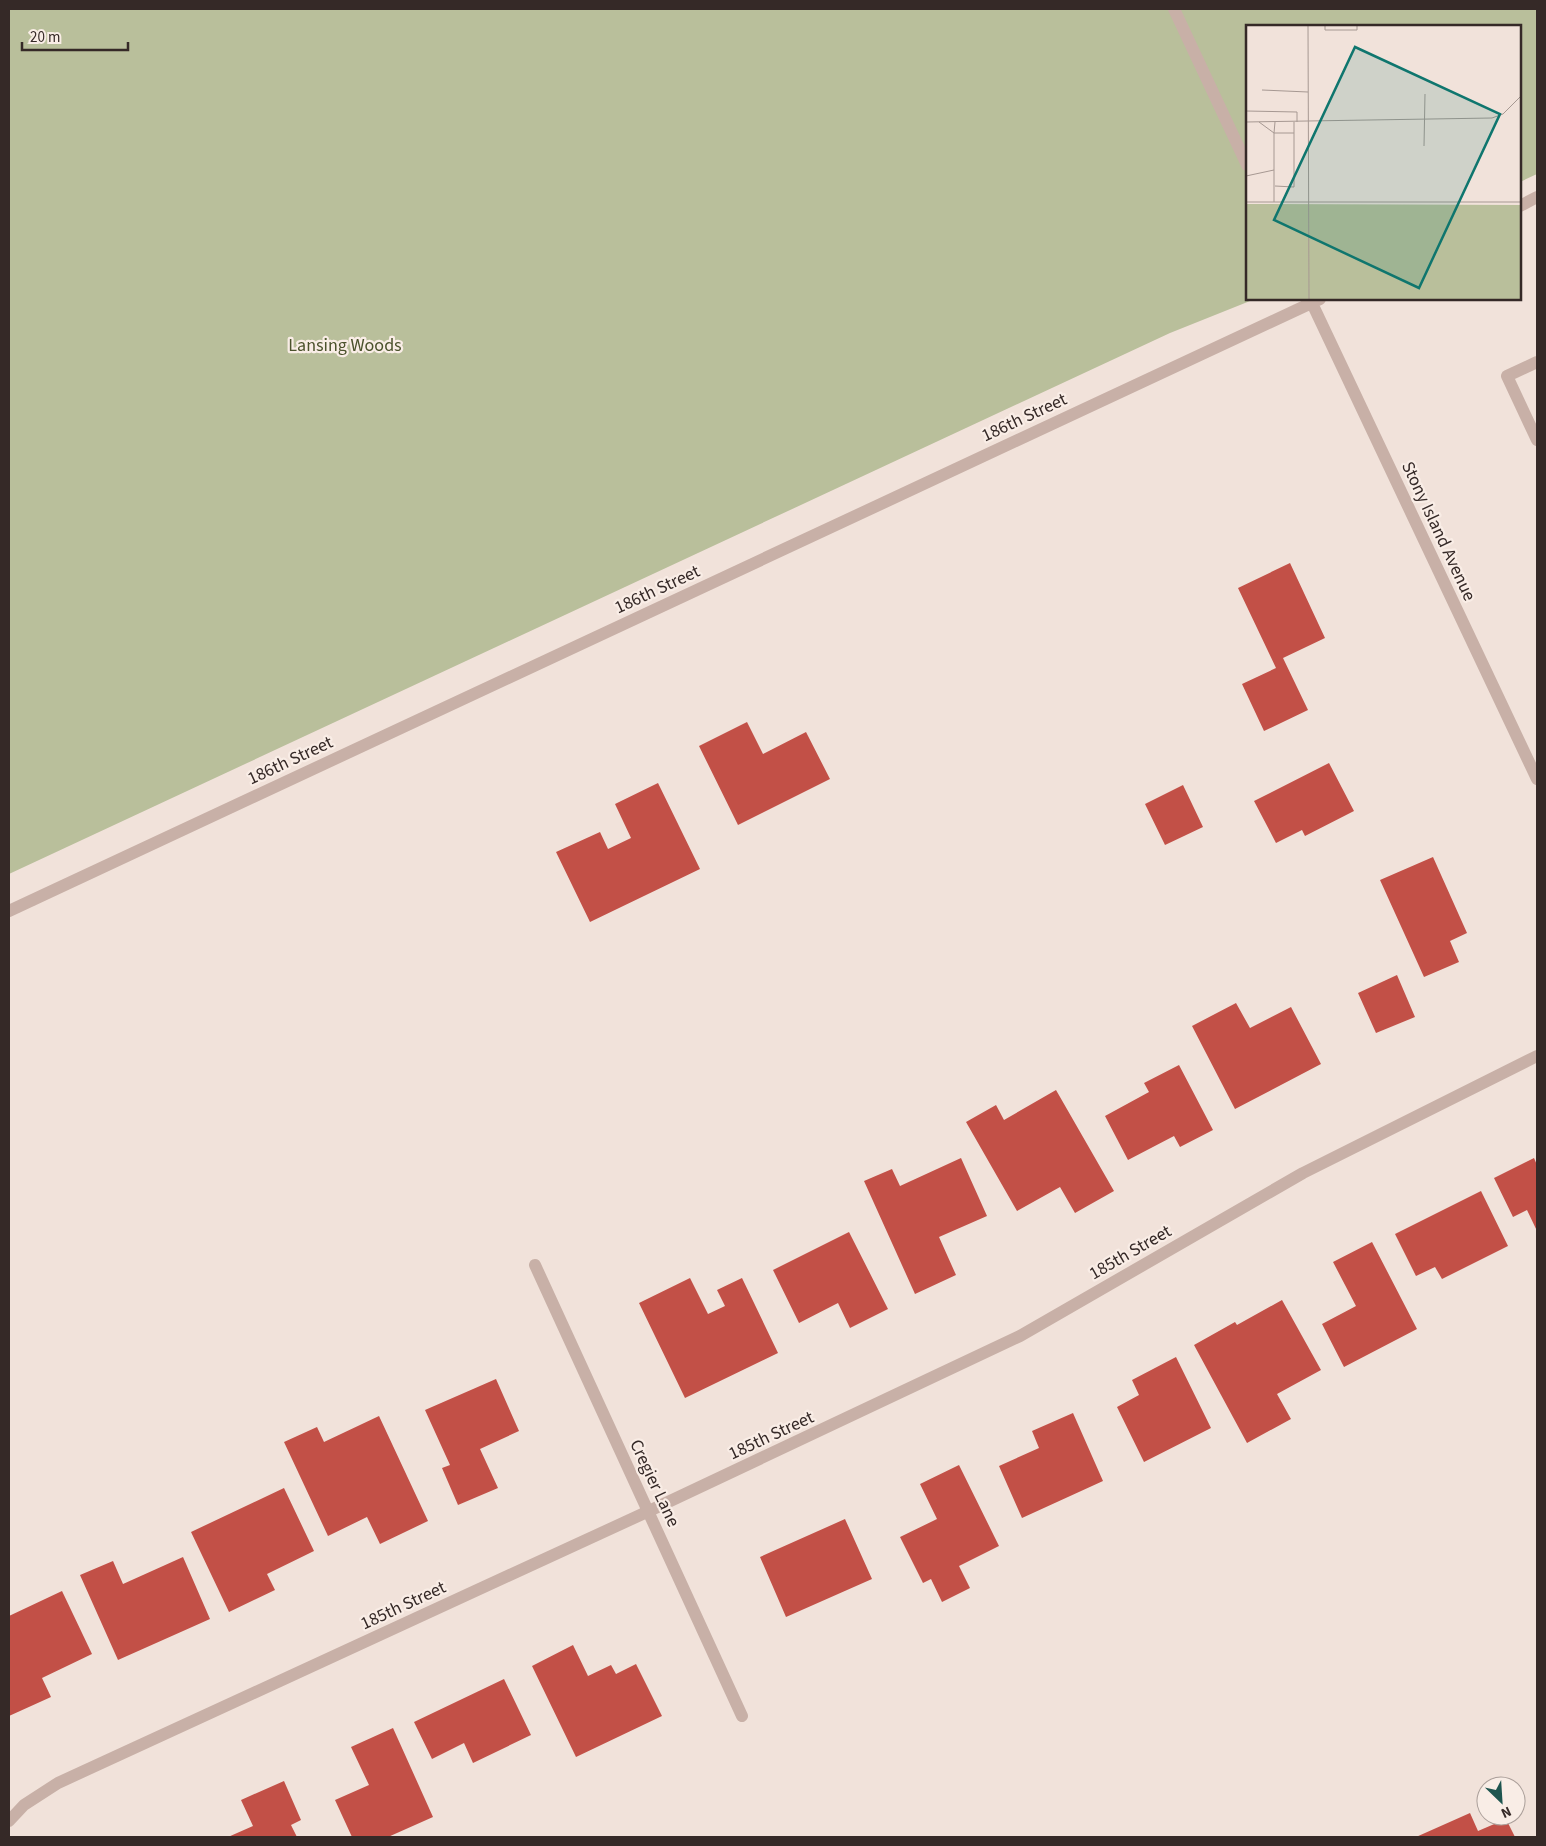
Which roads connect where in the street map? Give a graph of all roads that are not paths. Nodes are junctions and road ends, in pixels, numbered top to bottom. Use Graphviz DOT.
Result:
graph roads {
  1 [pos="1174,9"];
  2 [pos="1246,163"];
  3 [pos="1537,197"];
  4 [pos="1521,205"];
  5 [pos="1314,300"];
  6 [pos="1537,362"];
  7 [pos="1537,440"];
  8 [pos="1537,779"];
  9 [pos="9,911"];
  10 [pos="1537,1056"];
  11 [pos="535,1265"];
  12 [pos="649,1512"];
  13 [pos="742,1716"];
  14 [pos="9,1821"];
  1 -- 2 [label="street"];
  3 -- 4 [label="street"];
  5 -- 8 [label="street, Stony Island Avenue"];
  5 -- 9 [label="street, 186th Street"];
  6 -- 7 [label="street"];
  10 -- 12 [label="street, 185th Street"];
  11 -- 12 [label="street, Cregier Lane"];
  12 -- 13 [label="street, Cregier Lane"];
  12 -- 14 [label="street, 185th Street"];
}
